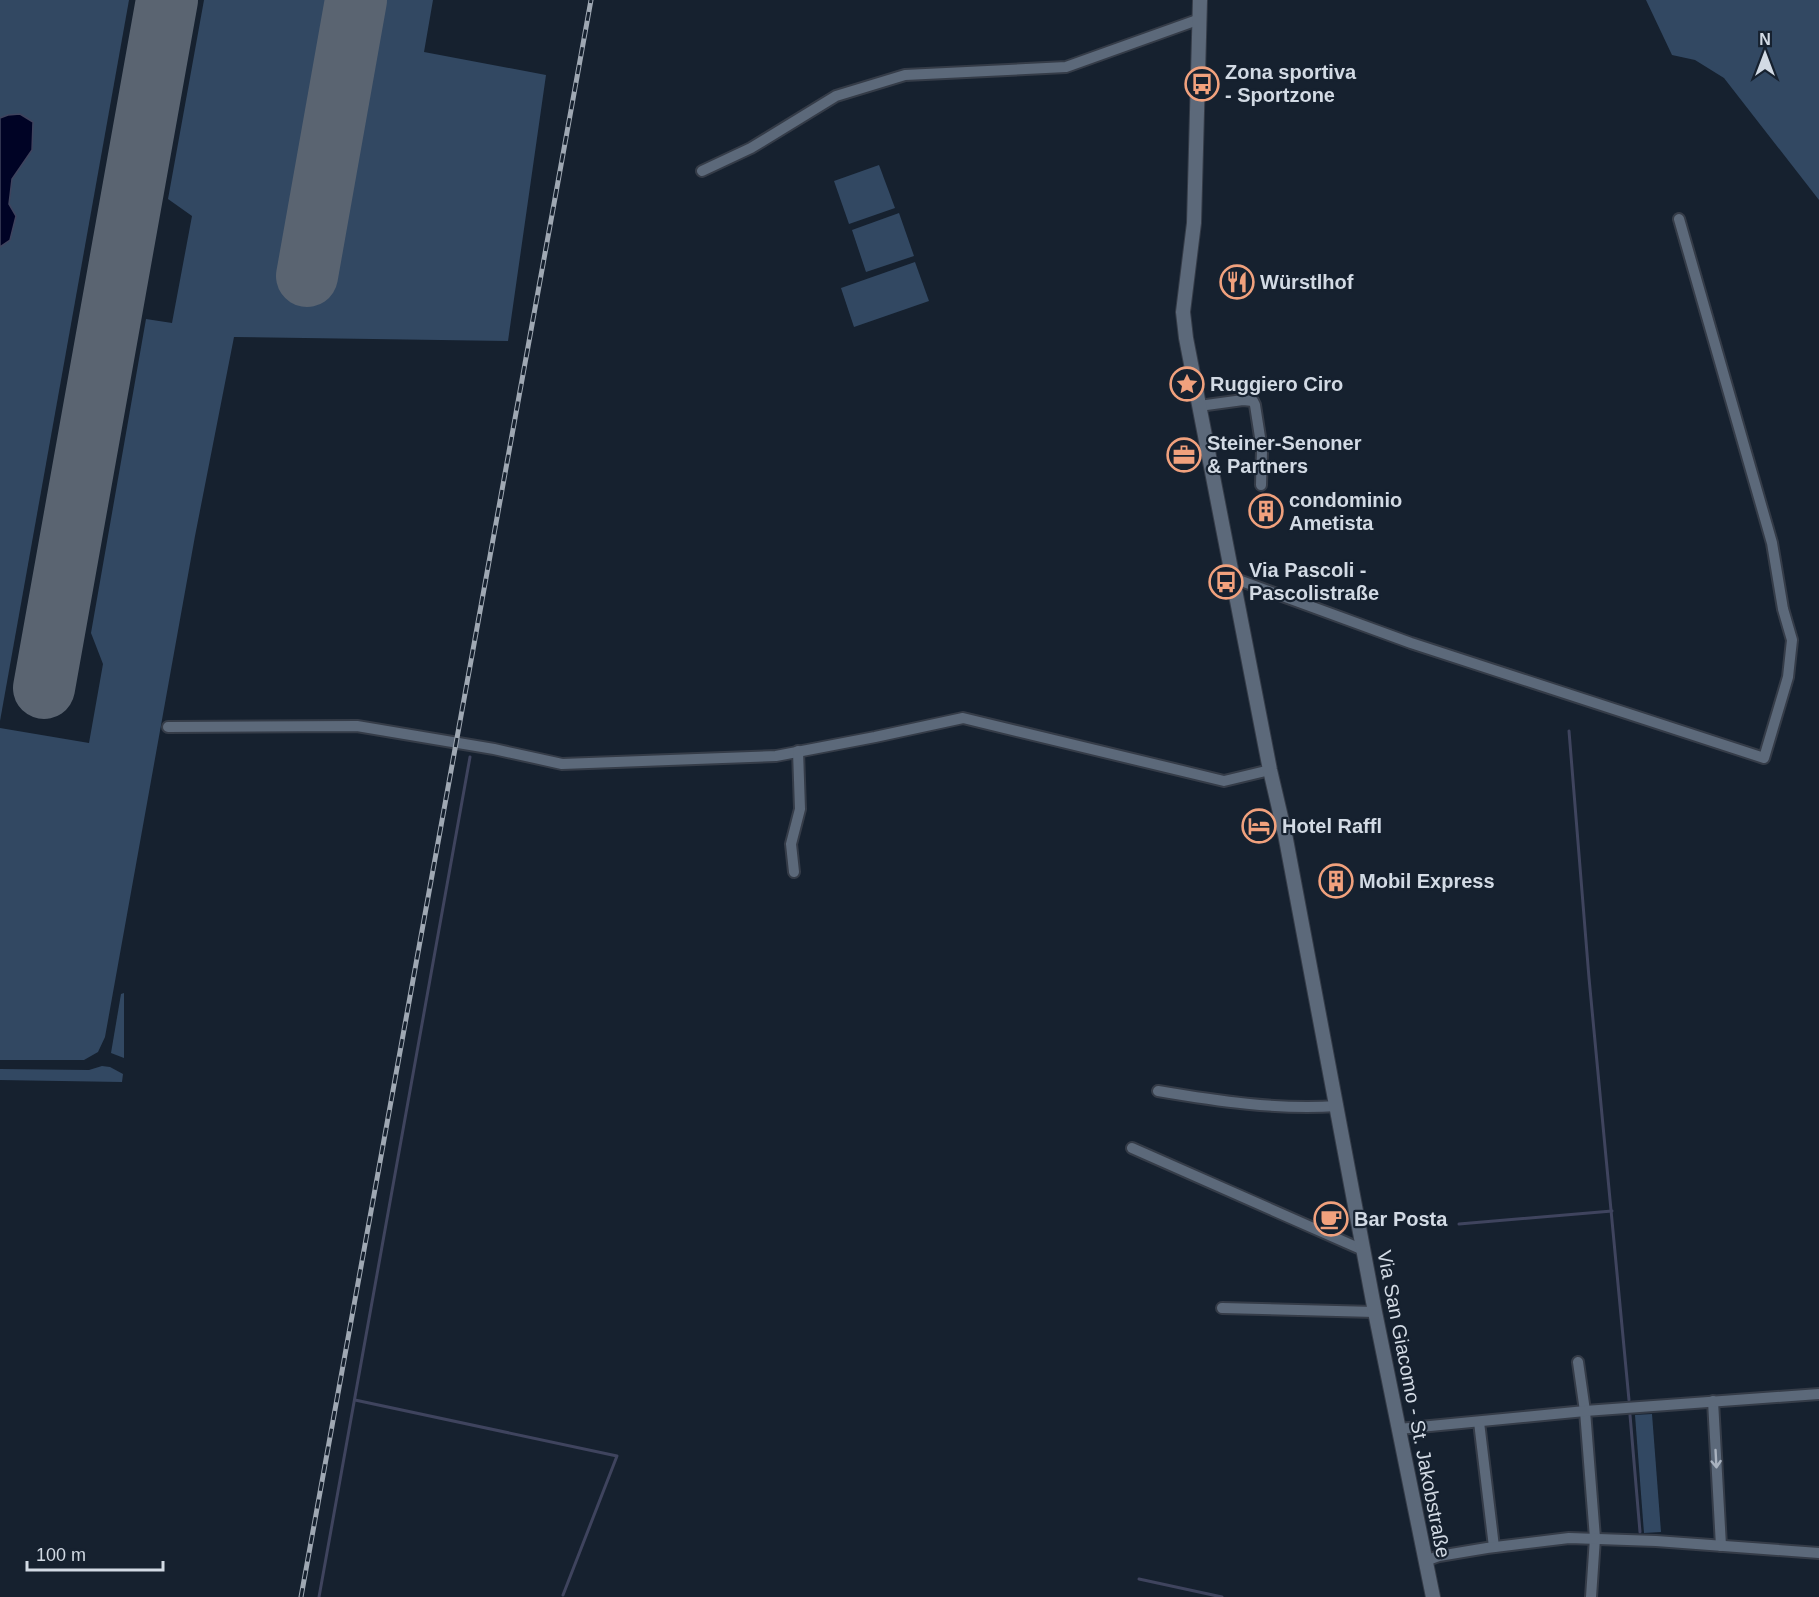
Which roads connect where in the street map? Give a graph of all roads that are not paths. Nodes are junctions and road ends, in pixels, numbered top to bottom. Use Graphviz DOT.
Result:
graph roads {
  1 [pos="1200,0"];
  2 [pos="1200,19"];
  3 [pos="702,171"];
  4 [pos="1679,219"];
  5 [pos="1198,406"];
  6 [pos="1260,485"];
  7 [pos="1233,579"];
  8 [pos="168,727"];
  9 [pos="798,751"];
  10 [pos="1270,770"];
  11 [pos="794,872"];
  12 [pos="1158,1091"];
  13 [pos="1337,1106"];
  14 [pos="1132,1148"];
  15 [pos="1363,1250"];
  16 [pos="1222,1308"];
  17 [pos="1375,1312"];
  18 [pos="1578,1362"];
  19 [pos="1819,1394"];
  20 [pos="1713,1401"];
  21 [pos="1585,1411"];
  22 [pos="1479,1422"];
  23 [pos="1399,1429"];
  24 [pos="1595,1538"];
  25 [pos="1721,1546"];
  26 [pos="1494,1547"];
  27 [pos="1819,1553"];
  28 [pos="1425,1561"];
  29 [pos="1433,1597"];
  30 [pos="1591,1597"];
  1 -- 2 [label="street, Via San Giacomo - St. Jakobstraße"];
  2 -- 3 [label="street"];
  2 -- 5 [label="street, Via San Giacomo - St. Jakobstraße"];
  4 -- 7 [label="street"];
  5 -- 6 [label="street"];
  5 -- 7 [label="street, Via San Giacomo - St. Jakobstraße"];
  7 -- 10 [label="street, Via San Giacomo - St. Jakobstraße"];
  8 -- 9 [label="street"];
  9 -- 10 [label="street"];
  9 -- 11 [label="street"];
  10 -- 13 [label="street, Via San Giacomo - St. Jakobstraße"];
  12 -- 13 [label="street"];
  13 -- 15 [label="street, Via San Giacomo - St. Jakobstraße"];
  14 -- 15 [label="street"];
  15 -- 17 [label="street, Via San Giacomo - St. Jakobstraße"];
  16 -- 17 [label="street"];
  17 -- 23 [label="street, Via San Giacomo - St. Jakobstraße"];
  18 -- 21 [label="street"];
  19 -- 20 [label="street"];
  20 -- 21 [label="street"];
  20 -- 25 [label="street, one-way"];
  21 -- 22 [label="street"];
  21 -- 24 [label="street"];
  22 -- 23 [label="street"];
  22 -- 26 [label="street"];
  23 -- 28 [label="street, Via San Giacomo - St. Jakobstraße"];
  24 -- 25 [label="street"];
  24 -- 26 [label="street"];
  24 -- 30 [label="street"];
  25 -- 27 [label="street"];
  26 -- 28 [label="street"];
  28 -- 29 [label="street, Via San Giacomo - St. Jakobstraße"];
}
